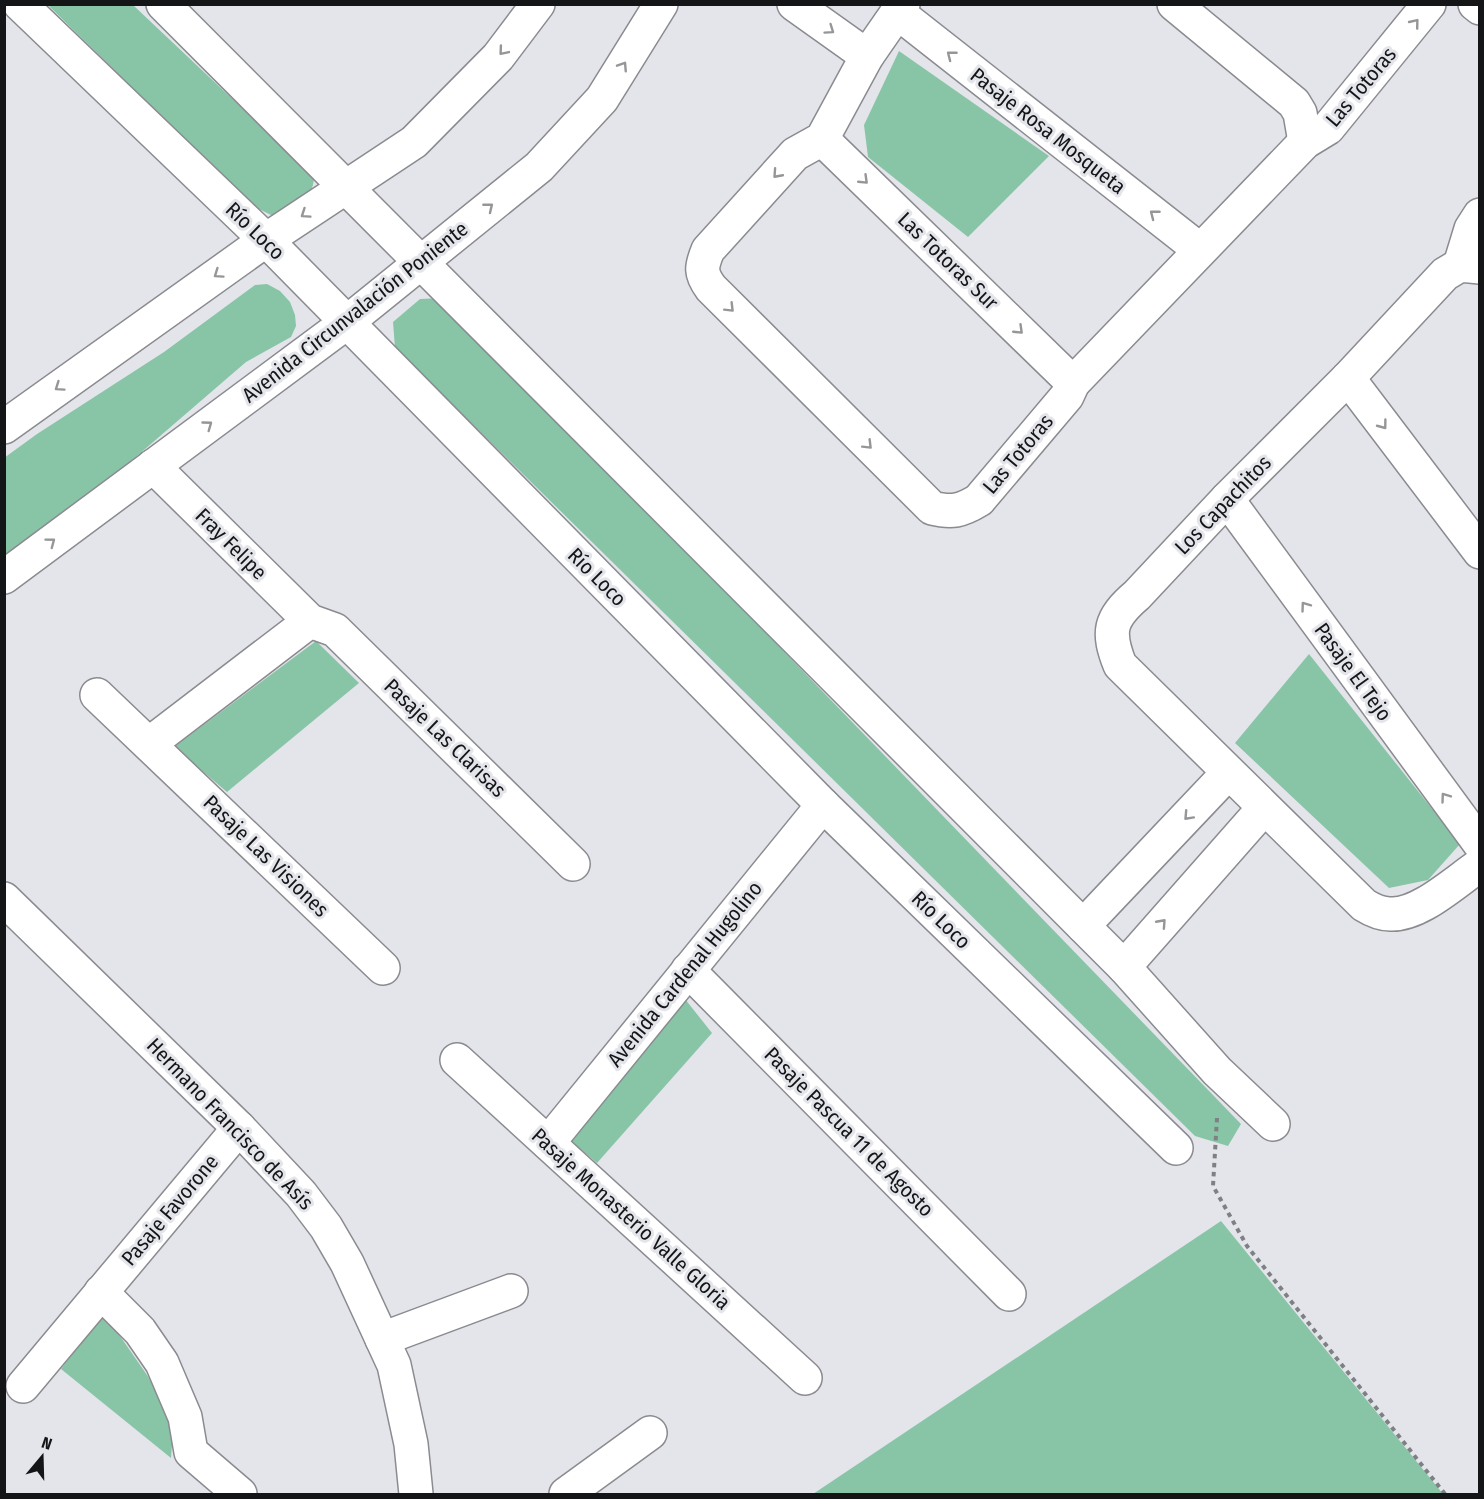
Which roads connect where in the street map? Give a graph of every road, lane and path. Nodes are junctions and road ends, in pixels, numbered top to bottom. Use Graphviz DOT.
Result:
graph roads {
  1 [pos="20,4"];
  2 [pos="163,4"];
  3 [pos="538,4"];
  4 [pos="661,4"];
  5 [pos="794,4"];
  6 [pos="1174,4"];
  7 [pos="1430,4"];
  8 [pos="1475,4"];
  9 [pos="1479,8"];
  10 [pos="890,11"];
  11 [pos="867,56"];
  12 [pos="822,139"];
  13 [pos="1305,142"];
  14 [pos="345,186"];
  15 [pos="1479,215"];
  16 [pos="266,240"];
  17 [pos="1200,250"];
  18 [pos="421,263"];
  19 [pos="1470,266"];
  20 [pos="346,323"];
  21 [pos="1348,378"];
  22 [pos="1073,383"];
  23 [pos="4,427"];
  24 [pos="153,466"];
  25 [pos="1227,499"];
  26 [pos="1479,552"];
  27 [pos="4,577"];
  28 [pos="309,621"];
  29 [pos="97,695"];
  30 [pos="149,744"];
  31 [pos="1228,773"];
  32 [pos="823,805"];
  33 [pos="1264,808"];
  34 [pos="1479,844"];
  35 [pos="573,864"];
  36 [pos="1479,865"];
  37 [pos="4,899"];
  38 [pos="1083,926"];
  39 [pos="1124,967"];
  40 [pos="383,968"];
  41 [pos="688,970"];
  42 [pos="457,1060"];
  43 [pos="1217,1071"];
  44 [pos="1273,1124"];
  45 [pos="239,1128"];
  46 [pos="548,1143"];
  47 [pos="1176,1148"];
  48 [pos="511,1291"];
  49 [pos="101,1292"];
  50 [pos="1009,1294"];
  51 [pos="382,1340"];
  52 [pos="805,1378"];
  53 [pos="23,1386"];
  54 [pos="650,1433"];
  55 [pos="240,1494"];
  56 [pos="416,1494"];
  57 [pos="566,1494"];
  58 [pos="1445,1494"];
  1 -- 16 [label="street, Río Loco"];
  2 -- 14 [label="street"];
  3 -- 14 [label="street, one-way"];
  18 -- 4 [label="street, Avenida Circunvalación Poniente, one-way"];
  5 -- 11 [label="street, one-way"];
  6 -- 13 [label="street"];
  13 -- 7 [label="street, Las Totoras, one-way"];
  8 -- 9 [label="street"];
  10 -- 11 [label="street"];
  17 -- 10 [label="street, Pasaje Rosa Mosqueta, one-way"];
  11 -- 12 [label="street"];
  12 -- 22 [label="street, Las Totoras Sur, one-way"];
  12 -- 22 [label="street, Las Totoras, one-way"];
  13 -- 17 [label="street, Las Totoras"];
  14 -- 16 [label="street, one-way"];
  14 -- 18 [label="street"];
  15 -- 19 [label="street"];
  16 -- 20 [label="street, Río Loco"];
  16 -- 23 [label="street, one-way"];
  17 -- 22 [label="street, Las Totoras"];
  18 -- 20 [label="street, Avenida Circunvalación Poniente"];
  18 -- 38 [label="street"];
  19 -- 21 [label="street, Los Capachitos"];
  24 -- 20 [label="street, Avenida Circunvalación Poniente, one-way"];
  20 -- 32 [label="street, Río Loco"];
  21 -- 25 [label="street, Los Capachitos"];
  21 -- 26 [label="street, one-way"];
  27 -- 24 [label="street, Avenida Circunvalación Poniente, one-way"];
  24 -- 28 [label="street, Fray Felipe"];
  25 -- 31 [label="street, Los Capachitos"];
  34 -- 25 [label="street, Pasaje El Tejo, one-way"];
  28 -- 30 [label="street"];
  28 -- 35 [label="street, Pasaje Las Clarisas"];
  29 -- 30 [label="street, Pasaje Las Visiones"];
  30 -- 40 [label="street, Pasaje Las Visiones"];
  31 -- 33 [label="street, Los Capachitos"];
  31 -- 38 [label="street, one-way"];
  32 -- 41 [label="street, Avenida Cardenal Hugolino"];
  32 -- 47 [label="street, Río Loco"];
  33 -- 36 [label="street, Los Capachitos"];
  39 -- 33 [label="street, one-way"];
  37 -- 45 [label="street, Hermano Francisco de Asís"];
  38 -- 39 [label="street"];
  39 -- 43 [label="street"];
  41 -- 46 [label="street, Avenida Cardenal Hugolino"];
  41 -- 50 [label="street, Pasaje Pascua 11 de Agosto"];
  42 -- 46 [label="street, Pasaje Monasterio Valle Gloria"];
  43 -- 44 [label="street"];
  43 -- 58 [label="path"];
  45 -- 49 [label="street, Pasaje Favorone"];
  45 -- 51 [label="street, Hermano Francisco de Asís"];
  46 -- 52 [label="street, Pasaje Monasterio Valle Gloria"];
  48 -- 51 [label="street"];
  49 -- 53 [label="street, Pasaje Favorone"];
  49 -- 55 [label="street"];
  51 -- 56 [label="street, Hermano Francisco de Asís"];
  54 -- 57 [label="street"];
}
